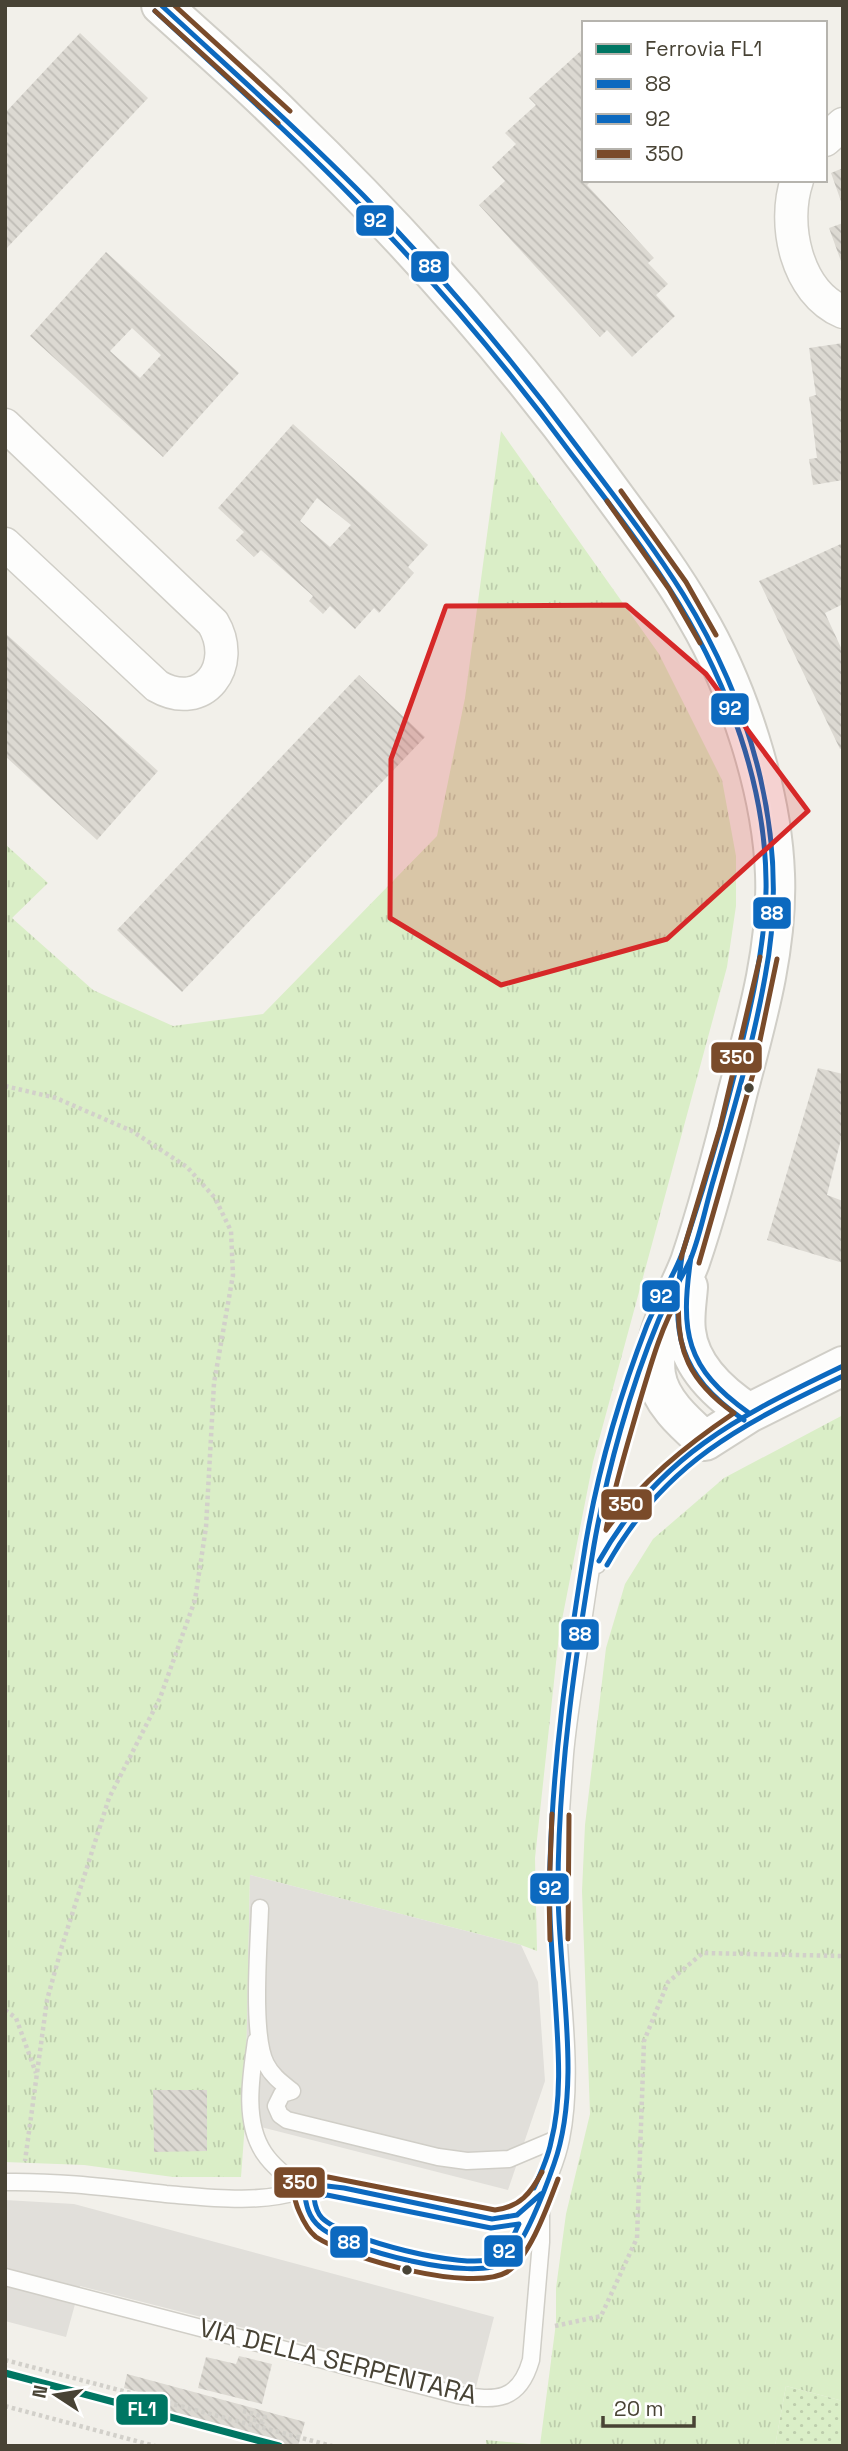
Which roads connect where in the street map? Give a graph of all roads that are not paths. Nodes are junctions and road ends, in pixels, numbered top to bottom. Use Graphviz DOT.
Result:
graph roads {
  1 [pos="161,5"];
  2 [pos="843,124"];
  3 [pos="827,138"];
  4 [pos="797,182"];
  5 [pos="843,312"];
  6 [pos="5,425"];
  7 [pos="5,544"];
  8 [pos="690,1260"];
  9 [pos="843,1366"];
  10 [pos="748,1413"];
  11 [pos="705,1441"];
  12 [pos="589,1583"];
  13 [pos="260,1908"];
  14 [pos="258,2028"];
  15 [pos="562,2137"];
  16 [pos="5,2182"];
  17 [pos="304,2190"];
  18 [pos="541,2194"];
  19 [pos="5,2277"];
  1 -- 8 [label="street"];
  2 -- 3 [label="street"];
  4 -- 5 [label="street"];
  6 -- 7 [label="street"];
  8 -- 10 [label="street"];
  8 -- 11 [label="street"];
  8 -- 12 [label="lane"];
  9 -- 10 [label="street"];
  10 -- 11 [label="street"];
  11 -- 12 [label="lane"];
  12 -- 15 [label="lane"];
  13 -- 14 [label="lane"];
  14 -- 15 [label="lane"];
  14 -- 17 [label="lane"];
  15 -- 18 [label="lane"];
  16 -- 17 [label="lane"];
  17 -- 18 [label="lane"];
  17 -- 18 [label="lane"];
  18 -- 19 [label="lane, VIA DELLA SERPENTARA"];
}
